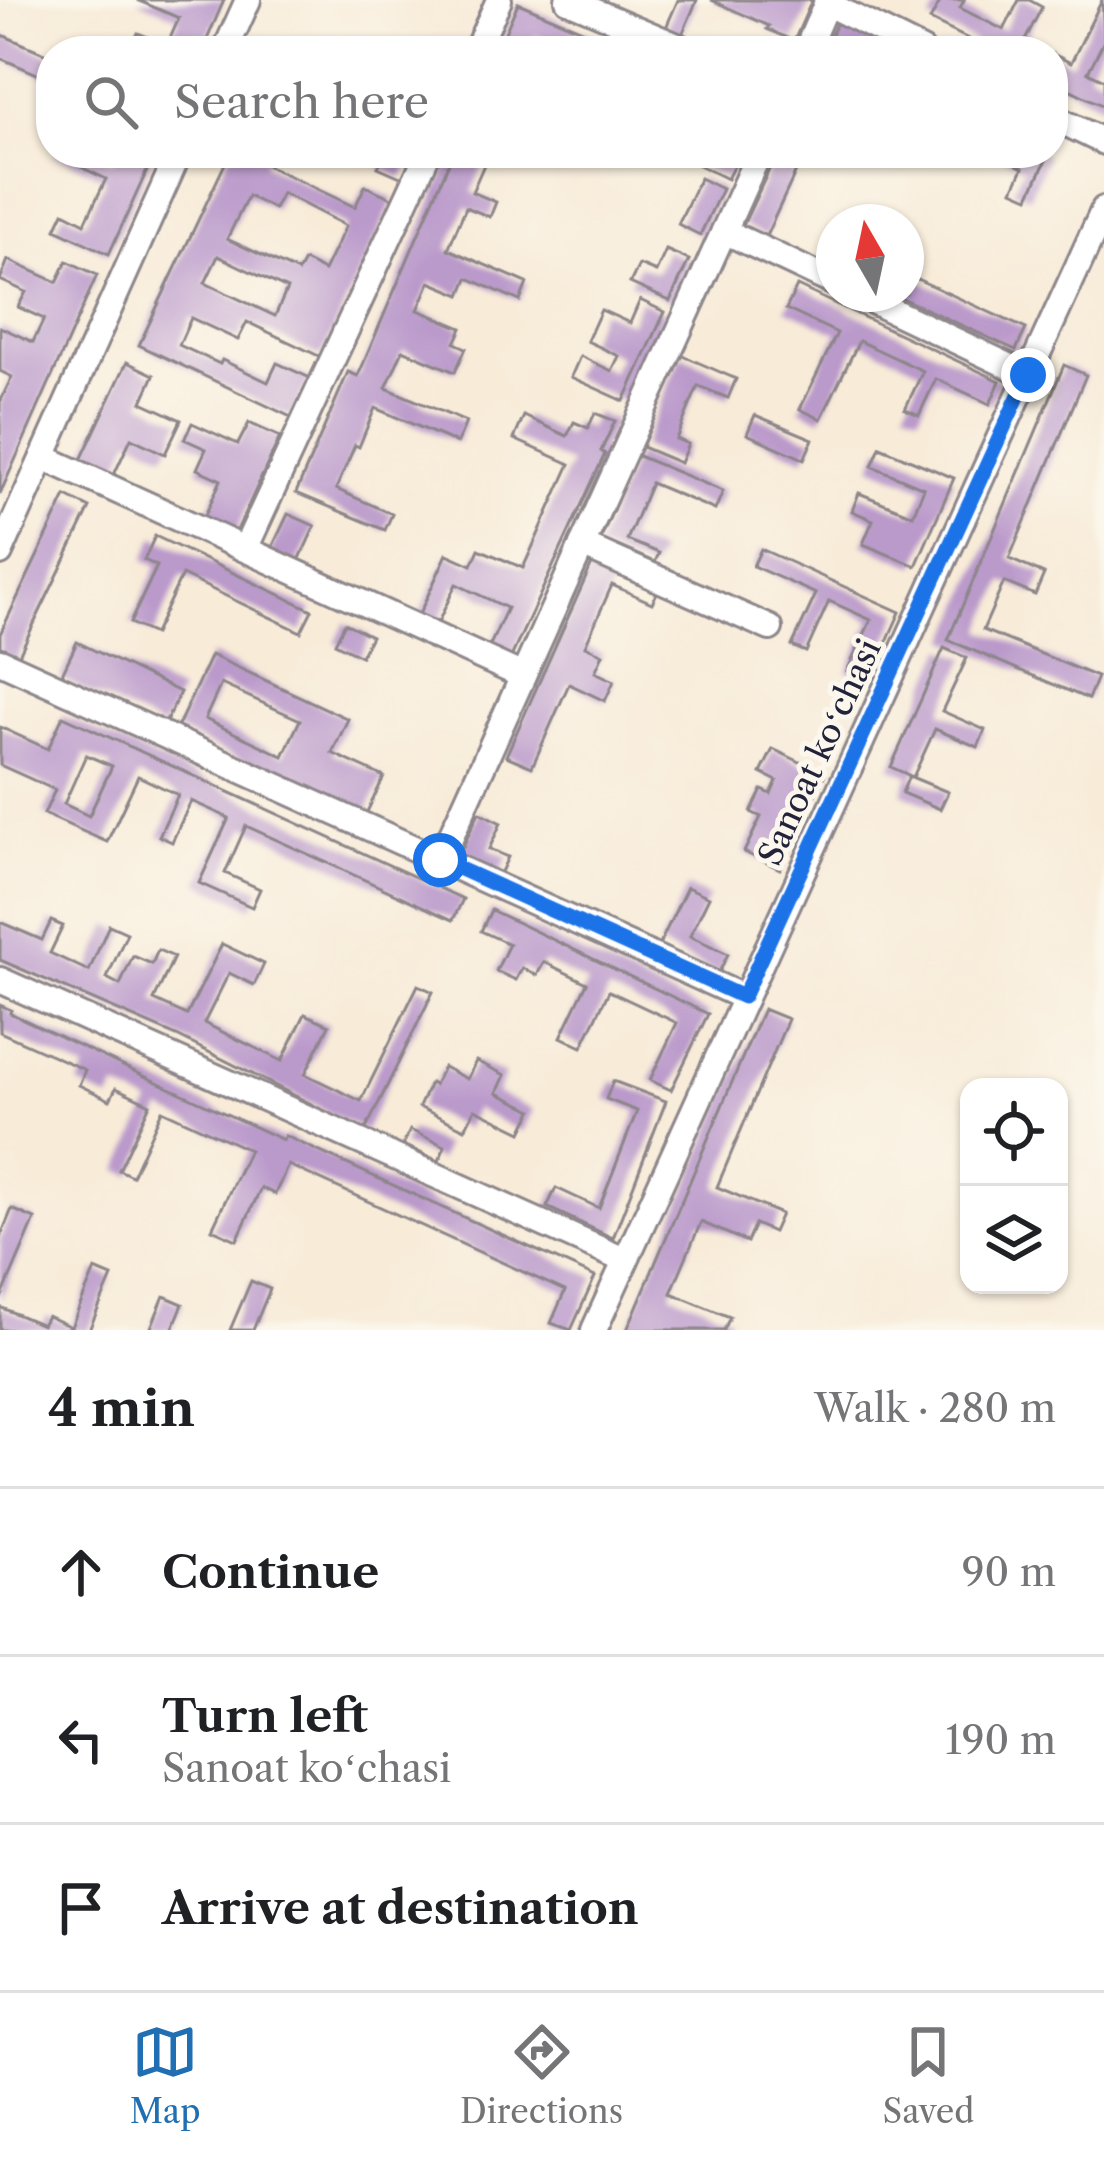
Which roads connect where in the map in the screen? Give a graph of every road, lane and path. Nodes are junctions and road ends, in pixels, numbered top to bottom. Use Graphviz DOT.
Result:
graph roads {
  1 [pos="248,0"];
  2 [pos="499,0"];
  3 [pos="568,0"];
  4 [pos="827,2"];
  5 [pos="232,36"];
  6 [pos="483,36"];
  7 [pos="653,36"];
  8 [pos="812,36"];
  9 [pos="893,36"];
  10 [pos="1068,124"];
  11 [pos="1104,142"];
  12 [pos="172,168"];
  13 [pos="421,168"];
  14 [pos="752,168"];
  15 [pos="1104,209"];
  16 [pos="724,231"];
  17 [pos="816,274"];
  18 [pos="895,312"];
  19 [pos="1028,375"];
  20 [pos="43,457"];
  21 [pos="582,545"];
  22 [pos="245,549"];
  23 [pos="0,554"];
  24 [pos="770,628"];
  25 [pos="0,661"];
  26 [pos="523,676"];
  27 [pos="440,860"];
  28 [pos="0,980"];
  29 [pos="743,997"];
  30 [pos="624,1260"];
  31 [pos="594,1330"];
  1 -- 5 [label="street"];
  2 -- 6 [label="street"];
  3 -- 7 [label="street"];
  4 -- 8 [label="street"];
  4 -- 9 [label="street"];
  10 -- 11 [label="street"];
  12 -- 20 [label="street"];
  13 -- 22 [label="street"];
  14 -- 16 [label="street"];
  15 -- 19 [label="street, Sanoat koʻchasi"];
  16 -- 17 [label="street"];
  16 -- 21 [label="street"];
  18 -- 19 [label="street"];
  19 -- 29 [label="street, Sanoat koʻchasi"];
  20 -- 22 [label="street"];
  20 -- 23 [label="street"];
  21 -- 24 [label="street"];
  21 -- 26 [label="street"];
  22 -- 26 [label="street"];
  25 -- 27 [label="street"];
  26 -- 27 [label="street"];
  27 -- 29 [label="street"];
  28 -- 30 [label="street"];
  29 -- 30 [label="street, Sanoat koʻchasi"];
  30 -- 31 [label="street, Sanoat koʻchasi"];
}
